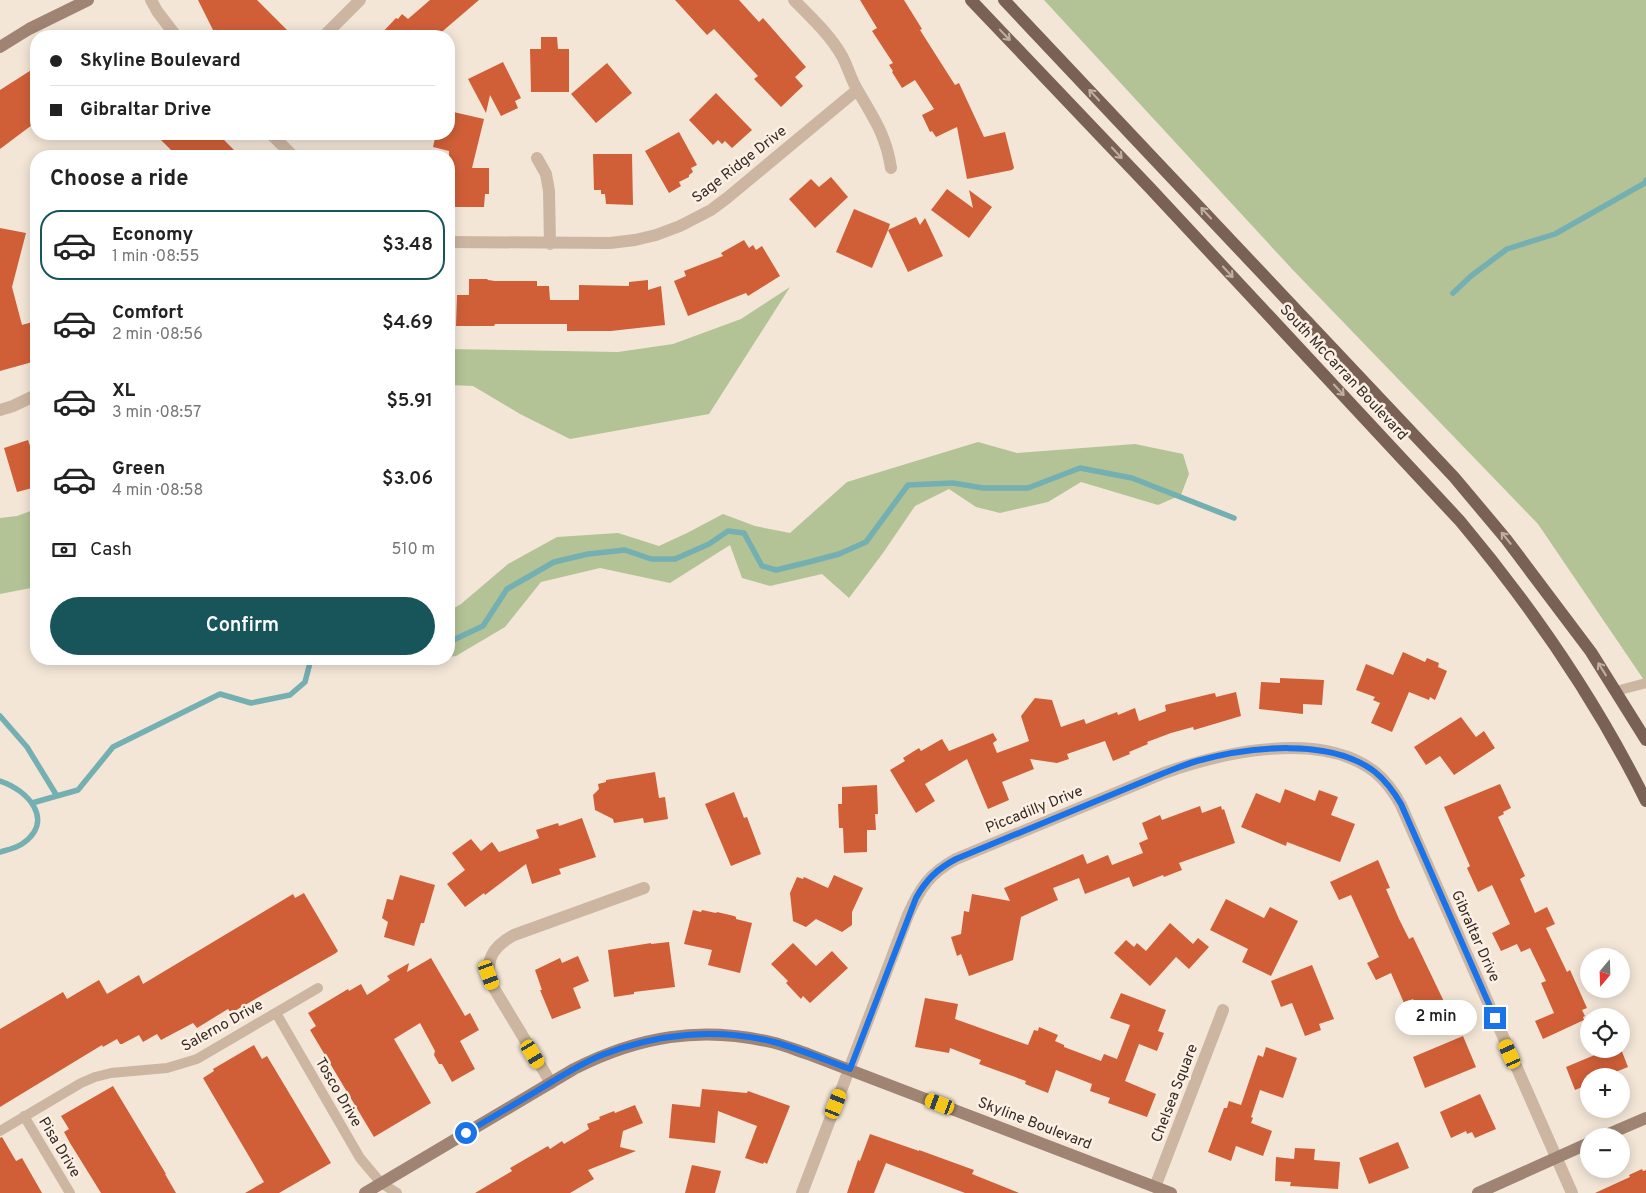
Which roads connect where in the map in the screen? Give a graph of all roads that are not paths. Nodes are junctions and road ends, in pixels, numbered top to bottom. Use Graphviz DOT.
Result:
graph roads {
  1 [pos="88,0"];
  2 [pos="151,0"];
  3 [pos="360,0"];
  4 [pos="794,0"];
  5 [pos="971,0"];
  6 [pos="1004,0"];
  7 [pos="172,30"];
  8 [pos="330,30"];
  9 [pos="0,47"];
  10 [pos="857,90"];
  11 [pos="277,140"];
  12 [pos="287,150"];
  13 [pos="537,158"];
  14 [pos="891,168"];
  15 [pos="455,242"];
  16 [pos="550,244"];
  17 [pos="30,398"];
  18 [pos="0,410"];
  19 [pos="1646,683"];
  20 [pos="1616,691"];
  21 [pos="1646,740"];
  22 [pos="1357,761"];
  23 [pos="1646,801"];
  24 [pos="644,888"];
  25 [pos="318,988"];
  26 [pos="1223,1010"];
  27 [pos="276,1013"];
  28 [pos="850,1069"];
  29 [pos="551,1083"];
  30 [pos="24,1116"];
  31 [pos="1646,1118"];
  32 [pos="1623,1128"];
  33 [pos="0,1131"];
  34 [pos="1580,1147"];
  35 [pos="1556,1158"];
  36 [pos="1155,1187"];
  37 [pos="382,1188"];
  38 [pos="70,1193"];
  39 [pos="365,1193"];
  40 [pos="397,1193"];
  41 [pos="802,1193"];
  42 [pos="1171,1193"];
  43 [pos="1478,1193"];
  44 [pos="1572,1193"];
  1 -- 9 [label="street"];
  2 -- 7 [label="street"];
  3 -- 8 [label="street"];
  4 -- 10 [label="street"];
  5 -- 23 [label="main road, South McCarran Boulevard, one-way"];
  20 -- 6 [label="main road, South McCarran Boulevard, one-way"];
  10 -- 14 [label="street"];
  10 -- 16 [label="street, Sage Ridge Drive"];
  11 -- 12 [label="street"];
  13 -- 16 [label="street"];
  15 -- 16 [label="street, Sage Ridge Drive"];
  17 -- 18 [label="street"];
  19 -- 20 [label="lane"];
  20 -- 21 [label="main road, South McCarran Boulevard"];
  22 -- 28 [label="street, Piccadilly Drive"];
  22 -- 35 [label="street, Gibraltar Drive"];
  24 -- 29 [label="street"];
  25 -- 27 [label="lane, Salerno Drive"];
  26 -- 36 [label="street, Chelsea Square"];
  27 -- 30 [label="lane, Salerno Drive"];
  27 -- 37 [label="lane, Tosco Drive"];
  28 -- 29 [label="street, Skyline Boulevard"];
  28 -- 36 [label="street, Skyline Boulevard"];
  28 -- 41 [label="street, Piccadilly Drive"];
  29 -- 37 [label="street, Skyline Boulevard"];
  30 -- 33 [label="lane, Salerno Drive"];
  30 -- 38 [label="lane, Pisa Drive"];
  31 -- 32 [label="street"];
  34 -- 35 [label="street"];
  35 -- 43 [label="street"];
  35 -- 44 [label="street, Gibraltar Drive"];
  36 -- 42 [label="street, Skyline Boulevard"];
  37 -- 39 [label="street, Skyline Boulevard"];
  37 -- 40 [label="lane"];
}
